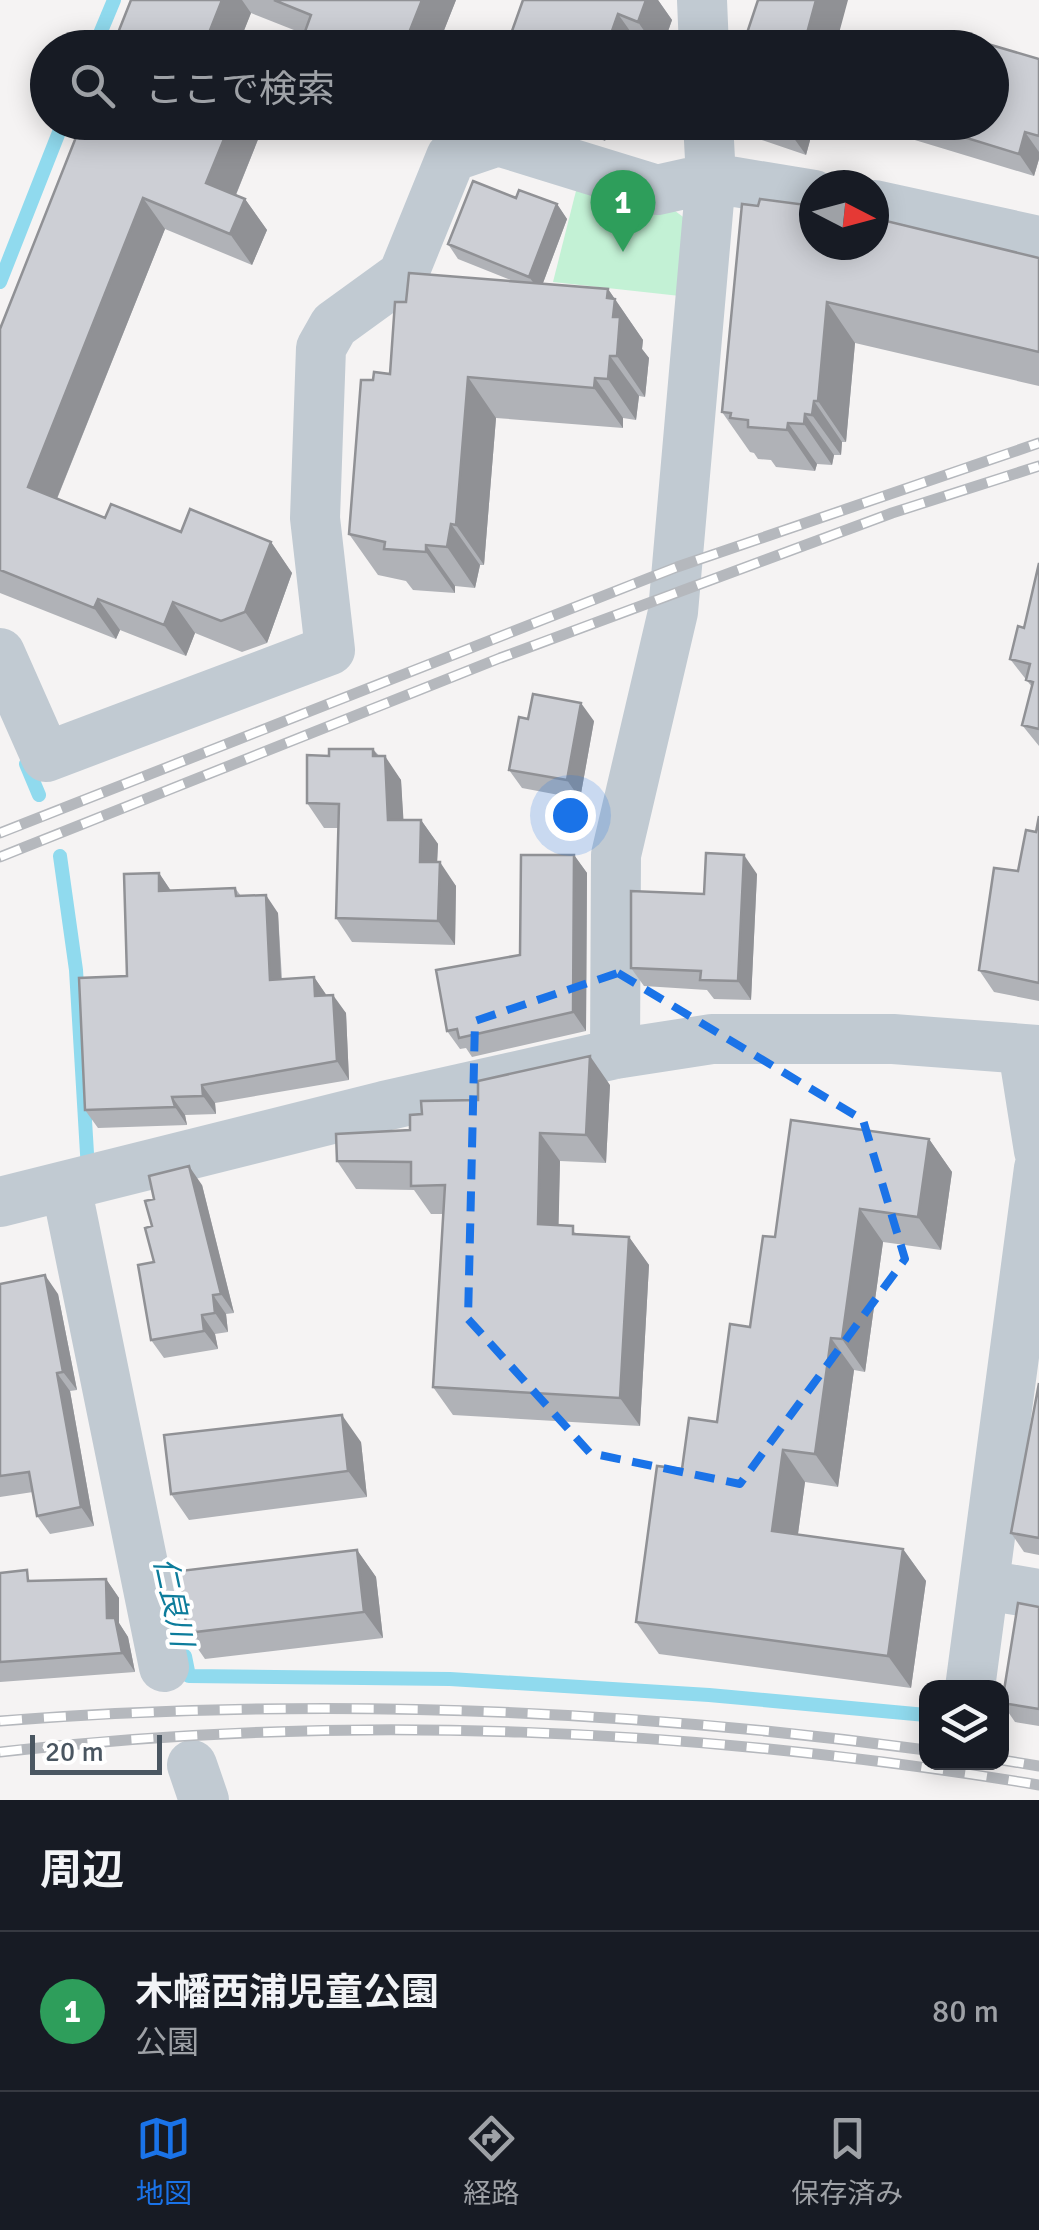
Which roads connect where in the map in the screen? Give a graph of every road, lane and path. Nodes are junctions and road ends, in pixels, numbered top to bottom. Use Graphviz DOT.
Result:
graph roads {
  1 [pos="702,0"];
  2 [pos="703,30"];
  3 [pos="709,140"];
  4 [pos="711,178"];
  5 [pos="799,193"];
  6 [pos="889,208"];
  7 [pos="1039,241"];
  8 [pos="0,653"];
  9 [pos="1031,1050"];
  10 [pos="615,1054"];
  11 [pos="1039,1151"];
  12 [pos="1039,1168"];
  13 [pos="68,1186"];
  14 [pos="0,1202"];
  15 [pos="1029,1342"];
  16 [pos="985,1585"];
  17 [pos="1039,1594"];
  18 [pos="164,1668"];
  19 [pos="971,1680"];
  1 -- 2 [label="street"];
  3 -- 4 [label="street"];
  4 -- 5 [label="street"];
  4 -- 8 [label="street"];
  4 -- 10 [label="street"];
  6 -- 7 [label="street"];
  9 -- 10 [label="street"];
  9 -- 11 [label="street"];
  10 -- 13 [label="street"];
  12 -- 15 [label="street"];
  13 -- 14 [label="street"];
  13 -- 18 [label="street"];
  15 -- 16 [label="street"];
  16 -- 17 [label="street"];
  16 -- 19 [label="street"];
}
